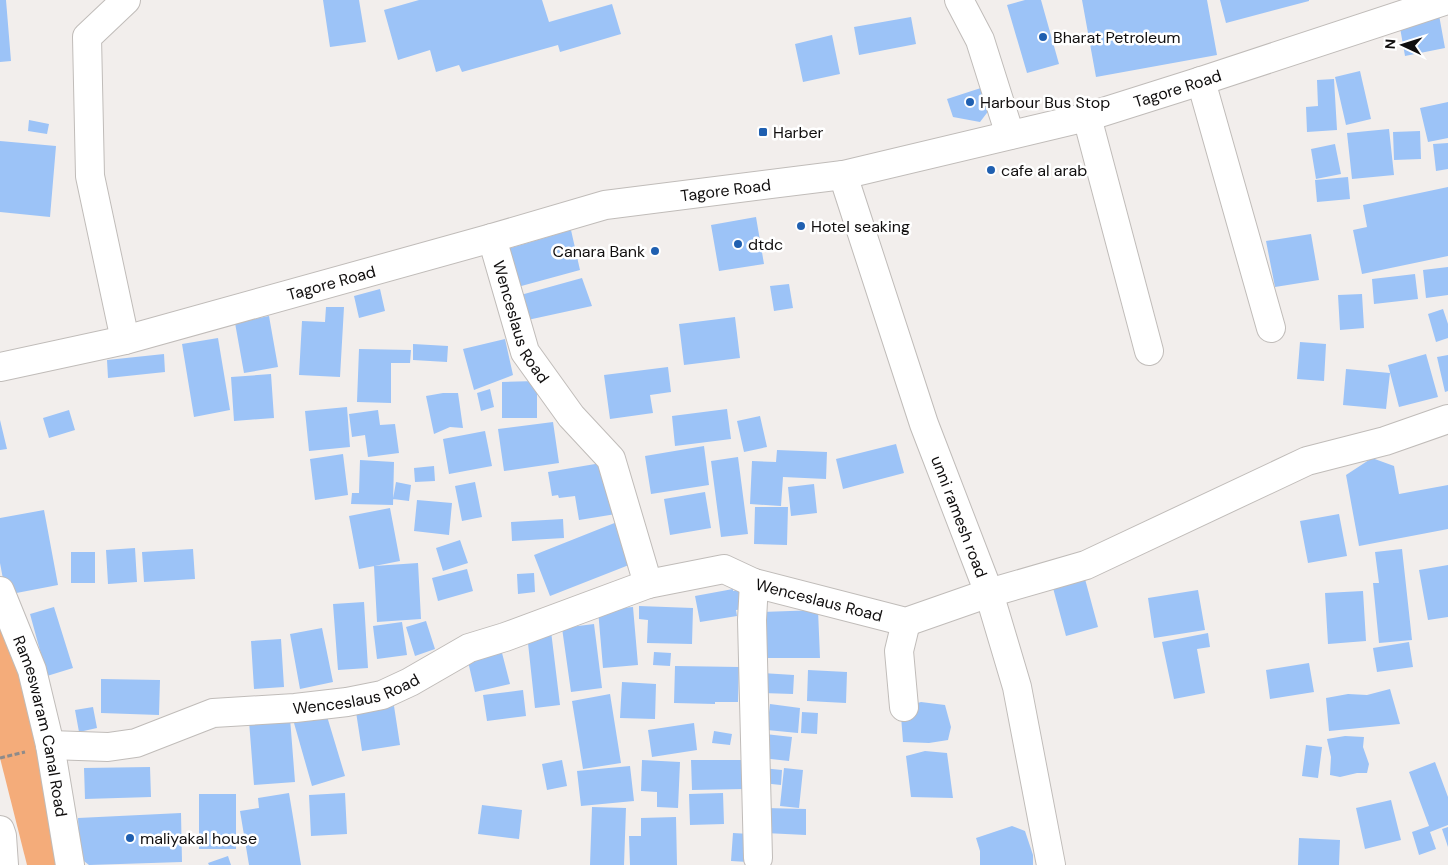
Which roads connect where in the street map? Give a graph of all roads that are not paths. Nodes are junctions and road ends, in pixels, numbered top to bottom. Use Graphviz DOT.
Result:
graph roads {
  1 [pos="126,0"];
  2 [pos="960,0"];
  3 [pos="1447,0"];
  4 [pos="1201,82"];
  5 [pos="1086,117"];
  6 [pos="1010,135"];
  7 [pos="843,175"];
  8 [pos="492,238"];
  9 [pos="1271,328"];
  10 [pos="125,340"];
  11 [pos="1149,351"];
  12 [pos="0,367"];
  13 [pos="1448,419"];
  14 [pos="754,583"];
  15 [pos="648,584"];
  16 [pos="0,592"];
  17 [pos="989,593"];
  18 [pos="906,622"];
  19 [pos="904,707"];
  20 [pos="50,745"];
  21 [pos="0,830"];
  22 [pos="758,858"];
  23 [pos="4,865"];
  24 [pos="70,865"];
  25 [pos="1051,865"];
  1 -- 10 [label="street"];
  2 -- 6 [label="street"];
  3 -- 4 [label="street, Tagore Road"];
  4 -- 5 [label="street, Tagore Road"];
  4 -- 9 [label="street"];
  5 -- 6 [label="street, Tagore Road"];
  5 -- 11 [label="street"];
  6 -- 7 [label="street, Tagore Road"];
  7 -- 8 [label="street, Tagore Road"];
  7 -- 17 [label="street, unni ramesh road"];
  8 -- 10 [label="street, Tagore Road"];
  8 -- 15 [label="street, Wenceslaus Road"];
  10 -- 12 [label="street, Tagore Road"];
  13 -- 17 [label="street"];
  14 -- 15 [label="street, Wenceslaus Road"];
  14 -- 18 [label="street, Wenceslaus Road"];
  14 -- 22 [label="street"];
  15 -- 20 [label="street, Wenceslaus Road"];
  16 -- 20 [label="street, Rameswaram Canal Road"];
  17 -- 18 [label="street"];
  17 -- 25 [label="street, unni ramesh road"];
  18 -- 19 [label="street"];
  20 -- 24 [label="street, Rameswaram Canal Road"];
  21 -- 23 [label="street"];
}
